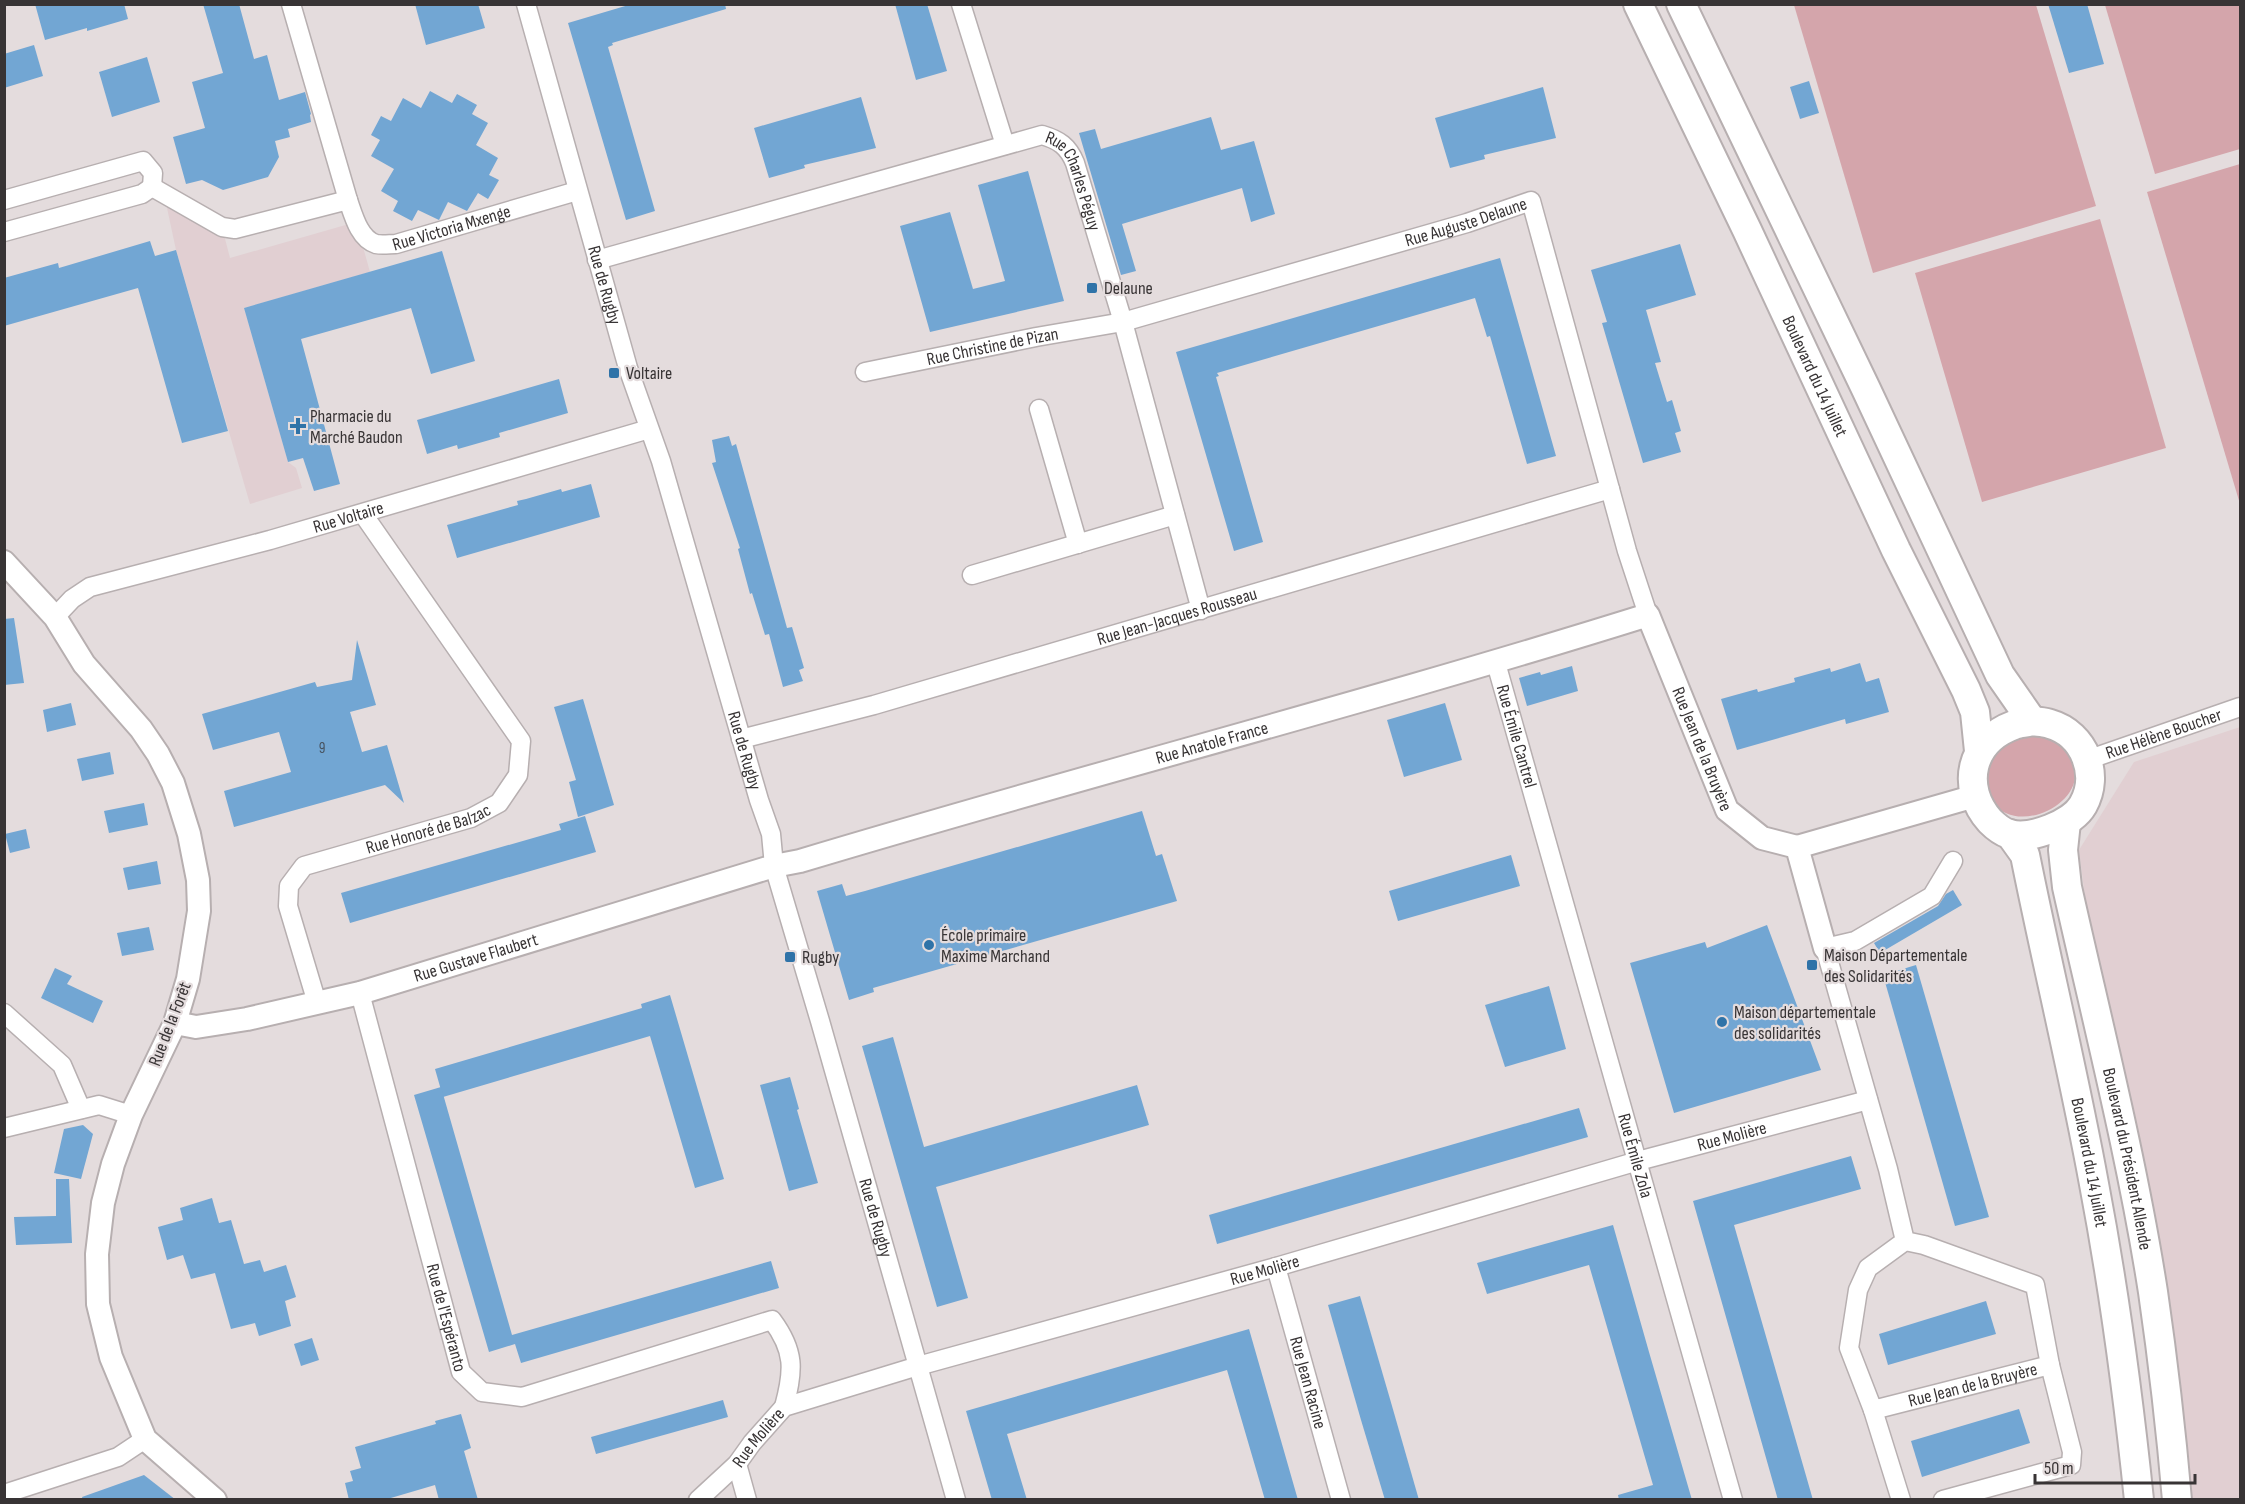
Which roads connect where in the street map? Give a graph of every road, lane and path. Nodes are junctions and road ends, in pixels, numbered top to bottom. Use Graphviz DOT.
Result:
graph roads {
  1 [pos="291,4"];
  2 [pos="526,4"];
  3 [pos="961,4"];
  4 [pos="1638,4"];
  5 [pos="1681,4"];
  6 [pos="1005,145"];
  7 [pos="152,187"];
  8 [pos="577,191"];
  9 [pos="4,200"];
  10 [pos="348,200"];
  11 [pos="4,232"];
  12 [pos="597,260"];
  13 [pos="1123,322"];
  14 [pos="865,372"];
  15 [pos="1039,409"];
  16 [pos="649,429"];
  17 [pos="1610,489"];
  18 [pos="363,514"];
  19 [pos="1175,515"];
  20 [pos="1078,544"];
  21 [pos="4,562"];
  22 [pos="972,575"];
  23 [pos="1201,610"];
  24 [pos="1648,615"];
  25 [pos="55,617"];
  26 [pos="1496,663"];
  27 [pos="2241,707"];
  28 [pos="2032,722"];
  29 [pos="741,739"];
  30 [pos="1979,751"];
  31 [pos="2087,760"];
  32 [pos="1975,796"];
  33 [pos="1539,811"];
  34 [pos="2066,822"];
  35 [pos="2010,834"];
  36 [pos="1797,847"];
  37 [pos="1953,861"];
  38 [pos="774,866"];
  39 [pos="1824,948"];
  40 [pos="360,993"];
  41 [pos="317,1003"];
  42 [pos="4,1013"];
  43 [pos="175,1023"];
  44 [pos="1868,1100"];
  45 [pos="81,1109"];
  46 [pos="131,1115"];
  47 [pos="4,1128"];
  48 [pos="1638,1161"];
  49 [pos="1905,1241"];
  50 [pos="1276,1267"];
  51 [pos="2050,1365"];
  52 [pos="918,1366"];
  53 [pos="784,1407"];
  54 [pos="1873,1410"];
  55 [pos="2132,1430"];
  56 [pos="145,1439"];
  57 [pos="737,1464"];
  58 [pos="4,1494"];
  59 [pos="215,1500"];
  60 [pos="698,1500"];
  61 [pos="747,1500"];
  62 [pos="956,1500"];
  63 [pos="1341,1500"];
  64 [pos="1733,1500"];
  65 [pos="1901,1500"];
  66 [pos="1943,1500"];
  67 [pos="2127,1500"];
  68 [pos="2139,1500"];
  69 [pos="2177,1500"];
  1 -- 10 [label="street, Rue Victoria Mxenge"];
  2 -- 8 [label="street, Rue de Rugby"];
  3 -- 6 [label="street"];
  4 -- 30 [label="main road, Boulevard du 14 Juillet"];
  5 -- 28 [label="main road"];
  6 -- 12 [label="street, Rue Charles Péguy"];
  6 -- 13 [label="street, Rue Charles Péguy"];
  7 -- 9 [label="street"];
  7 -- 10 [label="street"];
  7 -- 11 [label="street"];
  8 -- 10 [label="street, Rue Victoria Mxenge"];
  8 -- 12 [label="street, Rue de Rugby"];
  12 -- 16 [label="street, Rue de Rugby"];
  13 -- 14 [label="street, Rue Christine de Pizan"];
  13 -- 17 [label="street, Rue Auguste Delaune"];
  13 -- 19 [label="street, Rue Charles Péguy"];
  15 -- 20 [label="street"];
  16 -- 18 [label="street, Rue Voltaire"];
  16 -- 29 [label="street, Rue de Rugby"];
  17 -- 23 [label="street, Rue Jean-Jacques Rousseau"];
  17 -- 24 [label="street, Rue Auguste Delaune"];
  18 -- 25 [label="street, Rue Voltaire"];
  18 -- 41 [label="street, Rue Honoré de Balzac"];
  19 -- 20 [label="street"];
  19 -- 23 [label="street, Rue Charles Péguy"];
  20 -- 22 [label="street"];
  21 -- 25 [label="street, Rue de la Forêt"];
  23 -- 29 [label="street, Rue Jean-Jacques Rousseau"];
  24 -- 26 [label="street, Rue Anatole France"];
  24 -- 36 [label="street, Rue Jean de la Bruyère"];
  25 -- 43 [label="street, Rue de la Forêt"];
  26 -- 33 [label="street, Rue Émile Cantrel"];
  26 -- 38 [label="street, Rue Anatole France"];
  27 -- 31 [label="street, Rue Hélène Boucher"];
  28 -- 30 [label="main road"];
  28 -- 31 [label="main road"];
  29 -- 38 [label="street, Rue de Rugby"];
  30 -- 32 [label="main road, Boulevard du 14 Juillet"];
  31 -- 34 [label="main road"];
  32 -- 35 [label="main road, Boulevard du 14 Juillet"];
  32 -- 36 [label="street"];
  33 -- 48 [label="street, Rue Émile Zola"];
  34 -- 35 [label="main road"];
  34 -- 69 [label="main road, Boulevard du Président Allende"];
  35 -- 55 [label="main road, Boulevard du 14 Juillet"];
  36 -- 39 [label="street"];
  37 -- 39 [label="street"];
  38 -- 40 [label="street, Rue Gustave Flaubert"];
  38 -- 52 [label="street, Rue de Rugby"];
  39 -- 44 [label="street"];
  40 -- 41 [label="street, Rue Gustave Flaubert"];
  40 -- 53 [label="street, Rue de l'Espéranto"];
  41 -- 43 [label="street, Rue Gustave Flaubert"];
  42 -- 45 [label="street"];
  43 -- 46 [label="street, Rue de la Forêt"];
  44 -- 48 [label="street, Rue Molière"];
  44 -- 49 [label="street"];
  45 -- 46 [label="street"];
  45 -- 47 [label="street"];
  46 -- 56 [label="street, Rue de la Forêt"];
  48 -- 50 [label="street, Rue Molière"];
  48 -- 64 [label="street, Rue Émile Zola"];
  49 -- 51 [label="street, Rue Jean de la Bruyère"];
  49 -- 54 [label="street"];
  50 -- 52 [label="street, Rue Molière"];
  50 -- 63 [label="street, Rue Jean Racine"];
  51 -- 54 [label="street, Rue Jean de la Bruyère"];
  51 -- 66 [label="street"];
  52 -- 53 [label="street, Rue Molière"];
  52 -- 62 [label="street, Rue de Rugby"];
  53 -- 57 [label="street, Rue Molière"];
  54 -- 65 [label="street"];
  55 -- 67 [label="street"];
  55 -- 68 [label="main road, Boulevard du 14 Juillet"];
  56 -- 58 [label="street"];
  56 -- 59 [label="street, Rue de la Forêt"];
  57 -- 60 [label="street, Rue Molière"];
  57 -- 61 [label="street"];
}
